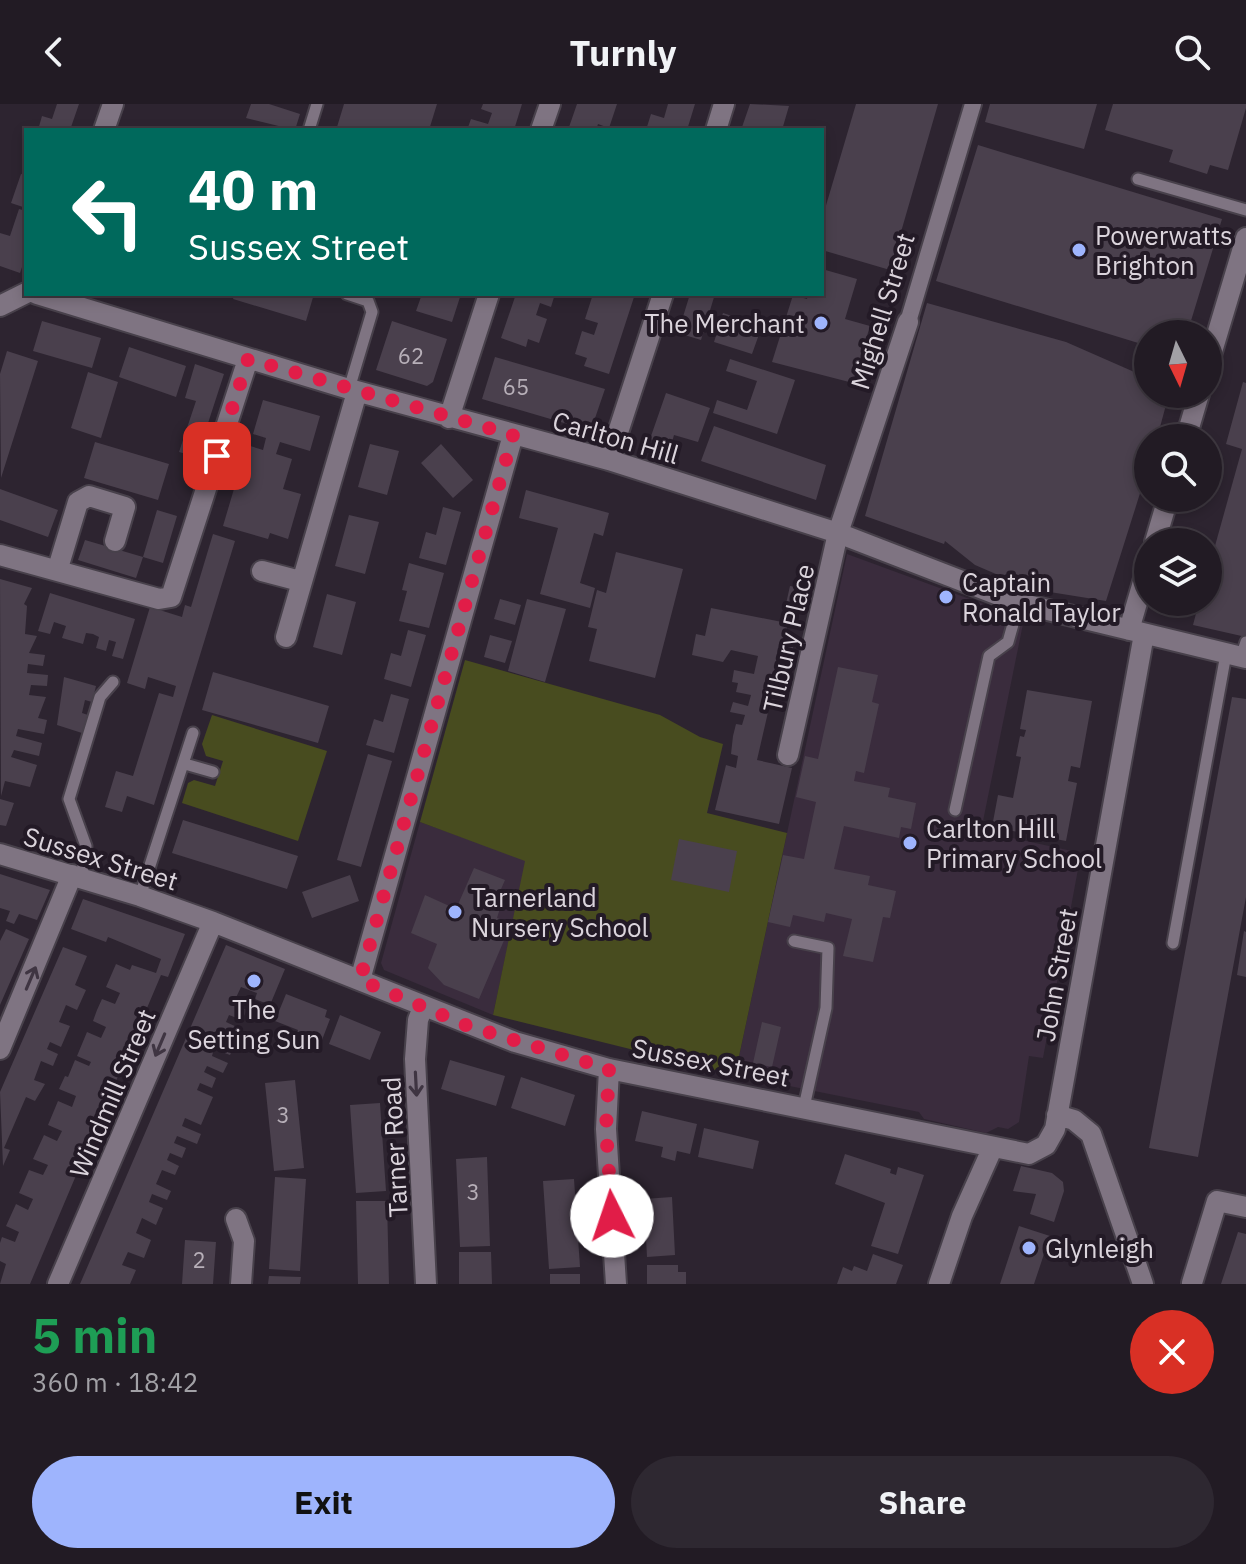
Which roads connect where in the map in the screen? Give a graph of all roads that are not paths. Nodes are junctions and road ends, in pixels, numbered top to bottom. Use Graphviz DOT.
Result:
graph roads {
  1 [pos="113,104"];
  2 [pos="317,104"];
  3 [pos="550,104"];
  4 [pos="724,104"];
  5 [pos="973,104"];
  6 [pos="105,128"];
  7 [pos="310,128"];
  8 [pos="542,128"];
  9 [pos="717,128"];
  10 [pos="1138,179"];
  11 [pos="1246,210"];
  12 [pos="1246,238"];
  13 [pos="24,294"];
  14 [pos="50,296"];
  15 [pos="353,296"];
  16 [pos="488,296"];
  17 [pos="662,296"];
  18 [pos="0,306"];
  19 [pos="1221,320"];
  20 [pos="908,322"];
  21 [pos="248,359"];
  22 [pos="353,390"];
  23 [pos="449,418"];
  24 [pos="513,435"];
  25 [pos="609,460"];
  26 [pos="838,533"];
  27 [pos="115,541"];
  28 [pos="0,555"];
  29 [pos="58,568"];
  30 [pos="262,571"];
  31 [pos="300,581"];
  32 [pos="1019,603"];
  33 [pos="1139,616"];
  34 [pos="1136,632"];
  35 [pos="286,637"];
  36 [pos="1240,653"];
  37 [pos="113,682"];
  38 [pos="193,733"];
  39 [pos="788,755"];
  40 [pos="185,764"];
  41 [pos="213,772"];
  42 [pos="955,810"];
  43 [pos="0,854"];
  44 [pos="76,877"];
  45 [pos="140,896"];
  46 [pos="213,922"];
  47 [pos="794,941"];
  48 [pos="1173,943"];
  49 [pos="360,980"];
  50 [pos="423,1007"];
  51 [pos="0,1049"];
  52 [pos="609,1069"];
  53 [pos="804,1107"];
  54 [pos="1057,1115"];
  55 [pos="1002,1151"];
  56 [pos="1246,1207"];
  57 [pos="236,1219"];
  58 [pos="1192,1283"];
  59 [pos="58,1284"];
  60 [pos="241,1284"];
  61 [pos="426,1284"];
  62 [pos="616,1284"];
  63 [pos="939,1284"];
  64 [pos="1143,1284"];
  1 -- 6 [label="street"];
  2 -- 7 [label="lane"];
  3 -- 8 [label="street"];
  4 -- 9 [label="street"];
  5 -- 20 [label="street, Mighell Street"];
  10 -- 11 [label="lane"];
  12 -- 19 [label="street"];
  13 -- 18 [label="street"];
  14 -- 21 [label="street, Carlton Hill"];
  15 -- 22 [label="lane"];
  16 -- 23 [label="street"];
  17 -- 25 [label="street"];
  20 -- 26 [label="street, Mighell Street"];
  21 -- 22 [label="street, Carlton Hill"];
  21 -- 29 [label="street"];
  22 -- 23 [label="street, Carlton Hill"];
  22 -- 31 [label="street"];
  23 -- 24 [label="street, Carlton Hill"];
  24 -- 25 [label="street, Carlton Hill"];
  24 -- 49 [label="street"];
  25 -- 26 [label="street, Carlton Hill"];
  26 -- 32 [label="street, Carlton Hill"];
  26 -- 39 [label="street, Tilbury Place"];
  27 -- 29 [label="street"];
  28 -- 29 [label="street"];
  30 -- 31 [label="street"];
  31 -- 35 [label="street"];
  32 -- 34 [label="street, Carlton Hill"];
  32 -- 42 [label="lane"];
  33 -- 34 [label="street, John Street"];
  34 -- 36 [label="street, Carlton Hill"];
  34 -- 54 [label="street, John Street"];
  36 -- 48 [label="lane"];
  37 -- 44 [label="lane"];
  38 -- 40 [label="lane"];
  40 -- 41 [label="lane"];
  40 -- 45 [label="lane"];
  43 -- 44 [label="street, Sussex Street"];
  44 -- 45 [label="street, Sussex Street"];
  51 -- 44 [label="street, one-way"];
  45 -- 46 [label="street, Sussex Street"];
  46 -- 49 [label="street, Sussex Street"];
  46 -- 59 [label="street, Windmill Street, one-way"];
  47 -- 53 [label="lane"];
  49 -- 50 [label="street, Sussex Street"];
  50 -- 52 [label="street, Sussex Street"];
  50 -- 61 [label="street, Tarner Road, one-way"];
  52 -- 53 [label="street, Sussex Street"];
  52 -- 62 [label="street"];
  53 -- 55 [label="street, Sussex Street"];
  54 -- 55 [label="street, John Street"];
  54 -- 64 [label="street"];
  55 -- 63 [label="street"];
  56 -- 58 [label="street"];
  57 -- 60 [label="street"];
}
